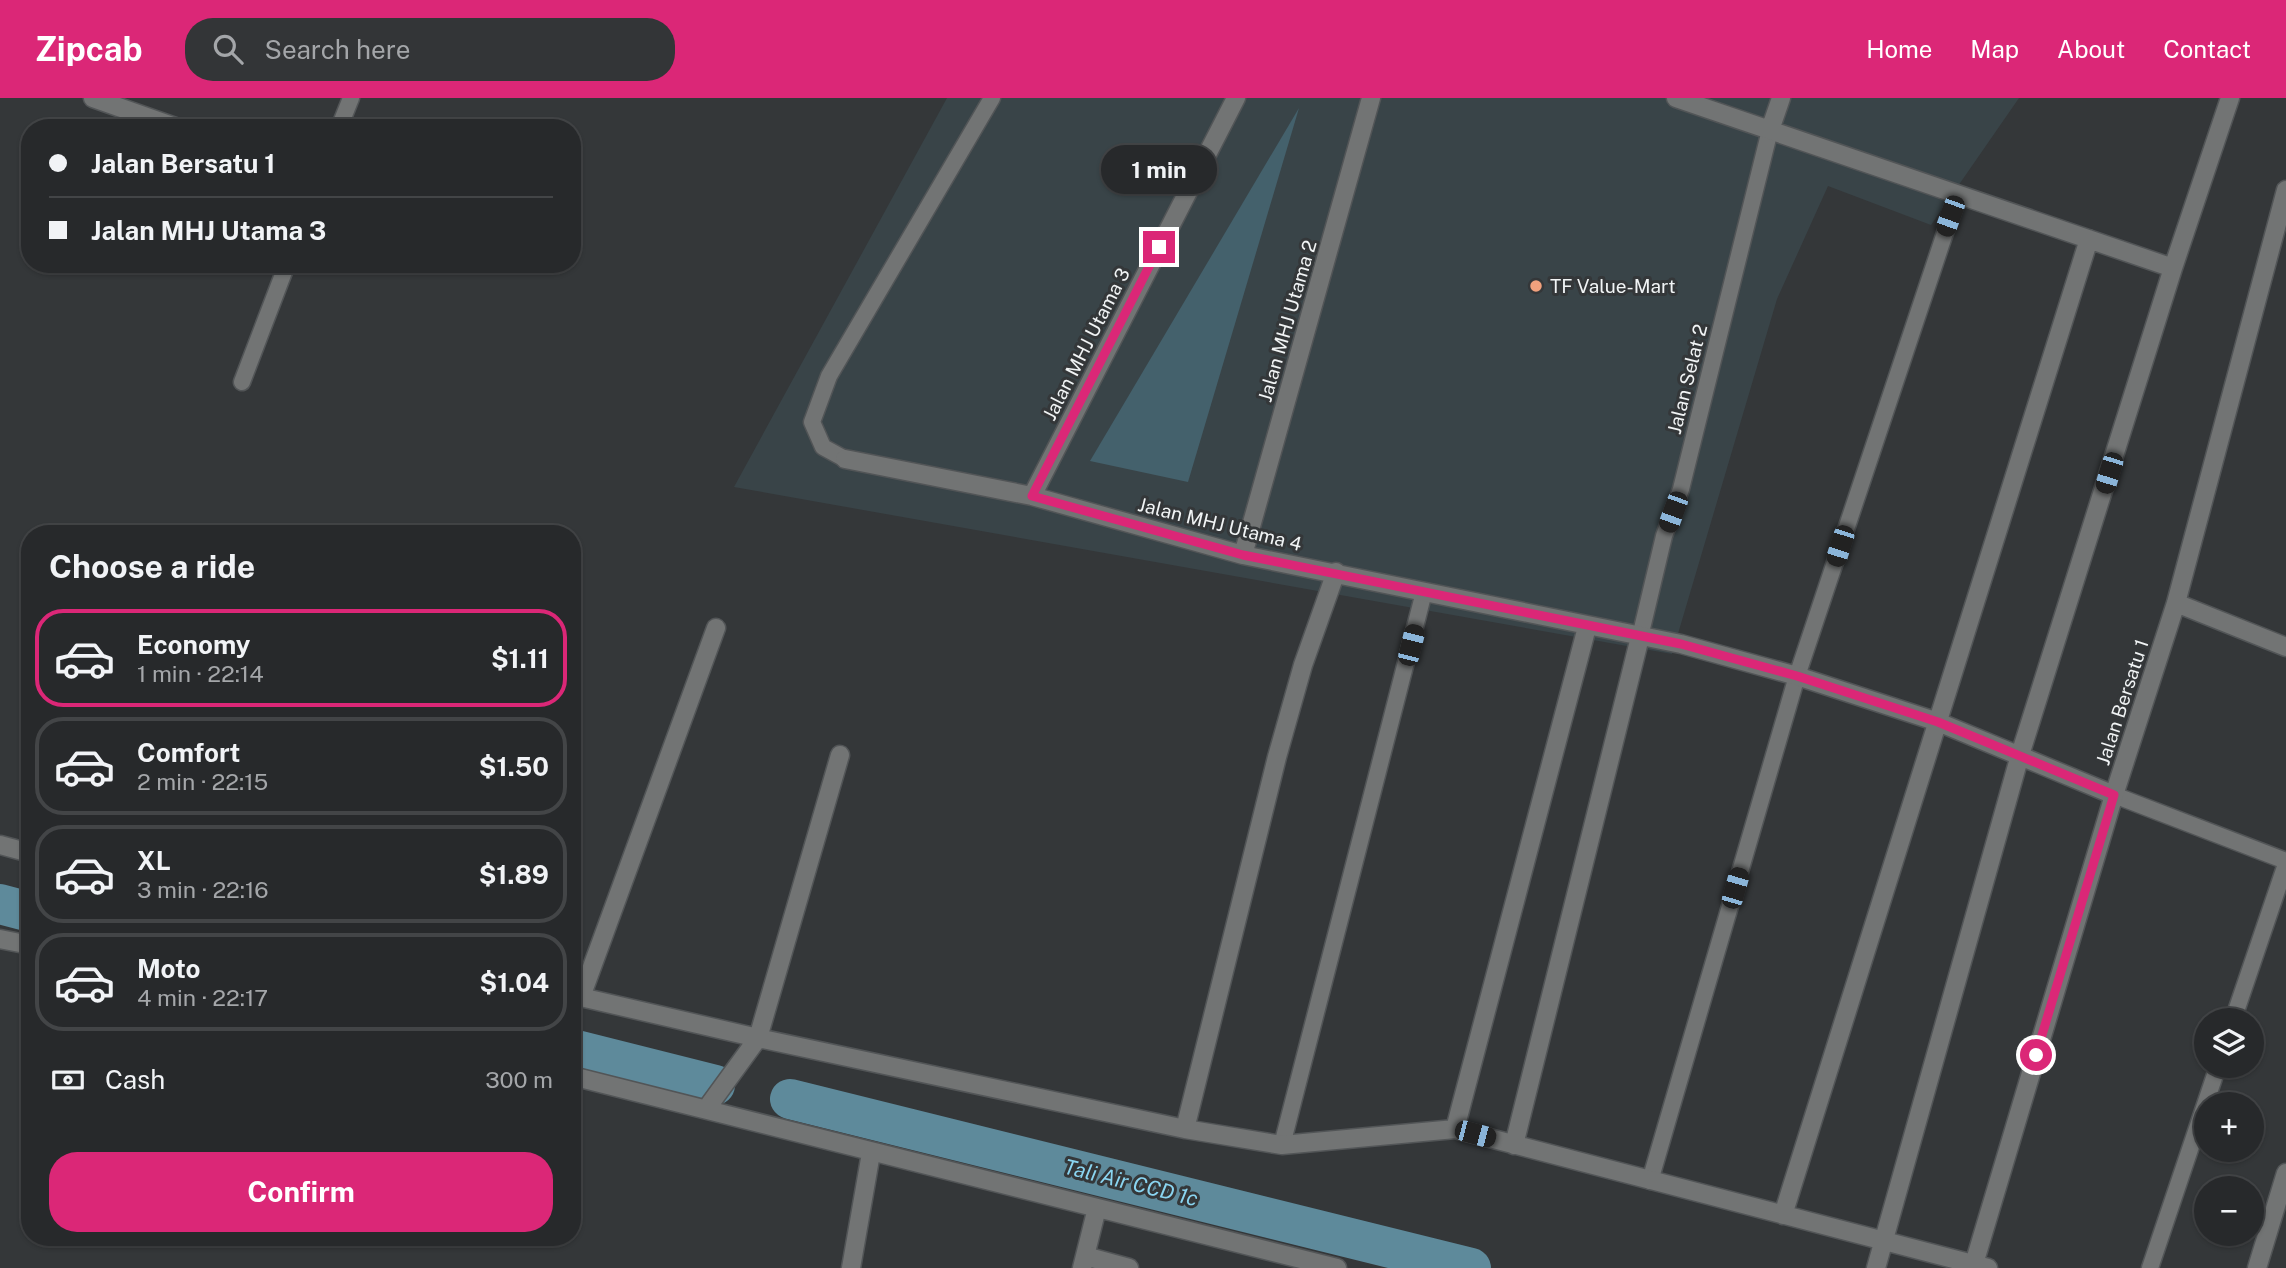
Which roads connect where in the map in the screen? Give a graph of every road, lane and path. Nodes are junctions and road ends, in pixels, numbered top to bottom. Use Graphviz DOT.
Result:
graph roads {
  1 [pos="93,98"];
  2 [pos="351,98"];
  3 [pos="992,98"];
  4 [pos="1236,98"];
  5 [pos="1371,98"];
  6 [pos="1676,98"];
  7 [pos="1781,98"];
  8 [pos="2230,98"];
  9 [pos="152,119"];
  10 [pos="343,119"];
  11 [pos="1770,130"];
  12 [pos="2286,190"];
  13 [pos="1958,194"];
  14 [pos="2089,239"];
  15 [pos="2277,260"];
  16 [pos="2173,268"];
  17 [pos="284,273"];
  18 [pos="242,383"];
  19 [pos="845,459"];
  20 [pos="1032,496"];
  21 [pos="1243,555"];
  22 [pos="1336,572"];
  23 [pos="1424,592"];
  24 [pos="2176,603"];
  25 [pos="1587,627"];
  26 [pos="716,628"];
  27 [pos="1640,637"];
  28 [pos="2286,647"];
  29 [pos="1797,676"];
  30 [pos="1938,722"];
  31 [pos="840,755"];
  32 [pos="2020,755"];
  33 [pos="2114,795"];
  34 [pos="0,845"];
  35 [pos="21,851"];
  36 [pos="2286,862"];
  37 [pos="0,939"];
  38 [pos="21,943"];
  39 [pos="581,985"];
  40 [pos="581,997"];
  41 [pos="2238,1008"];
  42 [pos="758,1038"];
  43 [pos="581,1078"];
  44 [pos="2214,1078"];
  45 [pos="707,1108"];
  46 [pos="1185,1129"];
  47 [pos="1455,1129"];
  48 [pos="1282,1145"];
  49 [pos="1514,1145"];
  50 [pos="871,1153"];
  51 [pos="2286,1173"];
  52 [pos="1650,1181"];
  53 [pos="1097,1208"];
  54 [pos="1783,1215"];
  55 [pos="1882,1242"];
  56 [pos="1084,1262"];
  57 [pos="1981,1266"];
  58 [pos="851,1268"];
  59 [pos="1129,1268"];
  60 [pos="1337,1268"];
  61 [pos="1876,1268"];
  62 [pos="2150,1268"];
  63 [pos="2257,1268"];
  1 -- 9 [label="street"];
  2 -- 10 [label="lane"];
  3 -- 19 [label="lane"];
  4 -- 20 [label="street, Jalan MHJ Utama 3"];
  5 -- 21 [label="street, Jalan MHJ Utama 2"];
  6 -- 11 [label="street"];
  7 -- 11 [label="street"];
  8 -- 16 [label="street"];
  11 -- 13 [label="street"];
  11 -- 27 [label="lane, Jalan Selat 2"];
  12 -- 15 [label="street, Jalan Bersatu 1"];
  13 -- 14 [label="street"];
  13 -- 29 [label="lane"];
  14 -- 16 [label="street"];
  14 -- 30 [label="street"];
  15 -- 24 [label="street, Jalan Bersatu 1"];
  16 -- 32 [label="street"];
  17 -- 18 [label="lane"];
  19 -- 20 [label="street, Jalan MHJ Utama 4"];
  20 -- 21 [label="street, Jalan MHJ Utama 4"];
  21 -- 22 [label="street, Jalan MHJ Utama 4"];
  22 -- 23 [label="street, Jalan MHJ Utama 4"];
  22 -- 46 [label="street"];
  23 -- 25 [label="street, Jalan MHJ Utama 4"];
  23 -- 48 [label="lane"];
  24 -- 28 [label="street"];
  24 -- 33 [label="street, Jalan Bersatu 1"];
  25 -- 27 [label="street, Jalan MHJ Utama 4"];
  25 -- 47 [label="street"];
  26 -- 39 [label="street"];
  27 -- 29 [label="street, Jalan MHJ Utama 4"];
  27 -- 49 [label="street"];
  29 -- 30 [label="street, Jalan MHJ Utama 4"];
  29 -- 52 [label="lane"];
  30 -- 32 [label="street, Jalan MHJ Utama 4"];
  30 -- 54 [label="street"];
  31 -- 42 [label="street"];
  32 -- 33 [label="street, Jalan MHJ Utama 4"];
  32 -- 55 [label="street"];
  33 -- 36 [label="lane"];
  33 -- 57 [label="street, Jalan Bersatu 1"];
  34 -- 35 [label="street"];
  36 -- 41 [label="lane"];
  37 -- 38 [label="street"];
  40 -- 42 [label="street"];
  42 -- 45 [label="street"];
  42 -- 46 [label="street"];
  43 -- 45 [label="street"];
  44 -- 62 [label="lane"];
  45 -- 50 [label="street"];
  46 -- 48 [label="street"];
  47 -- 48 [label="street"];
  47 -- 49 [label="street"];
  49 -- 52 [label="street"];
  50 -- 53 [label="street"];
  50 -- 58 [label="street"];
  51 -- 63 [label="street"];
  52 -- 54 [label="street"];
  53 -- 56 [label="street"];
  53 -- 60 [label="street"];
  54 -- 55 [label="street"];
  55 -- 57 [label="street"];
  55 -- 61 [label="street"];
  56 -- 59 [label="street"];
}
